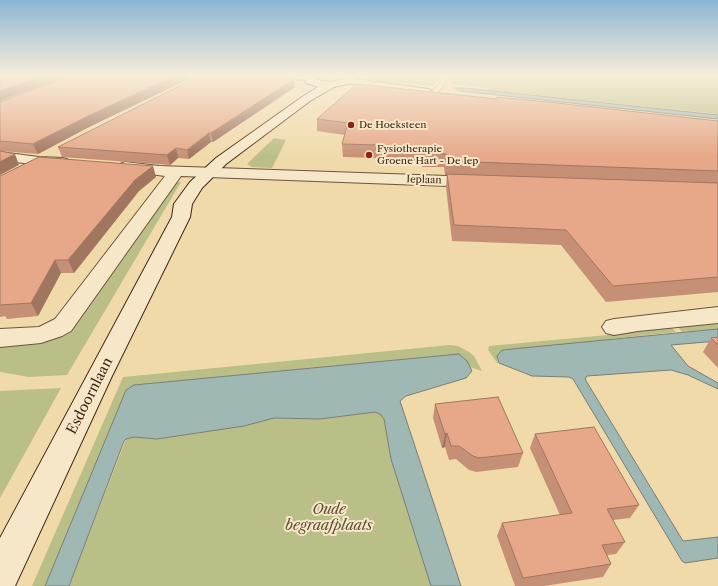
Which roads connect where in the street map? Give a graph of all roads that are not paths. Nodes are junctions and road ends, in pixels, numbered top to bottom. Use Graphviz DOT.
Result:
graph roads {
  1 [pos="302,102"];
  2 [pos="0,144"];
  3 [pos="68,155"];
  4 [pos="0,156"];
  5 [pos="38,161"];
  6 [pos="114,162"];
  7 [pos="20,171"];
  8 [pos="177,171"];
  9 [pos="216,172"];
  10 [pos="493,183"];
  11 [pos="718,315"];
  12 [pos="614,328"];
  13 [pos="0,338"];
  14 [pos="0,576"];
  1 -- 9 [label="street, Esdoornlaan"];
  2 -- 3 [label="street"];
  3 -- 5 [label="street"];
  3 -- 5 [label="street"];
  4 -- 5 [label="street"];
  5 -- 7 [label="street"];
  6 -- 8 [label="street, Ieplaan"];
  8 -- 9 [label="street, Ieplaan"];
  8 -- 13 [label="street"];
  9 -- 10 [label="street, Ieplaan"];
  9 -- 14 [label="street, Esdoornlaan"];
  11 -- 12 [label="street"];
}
